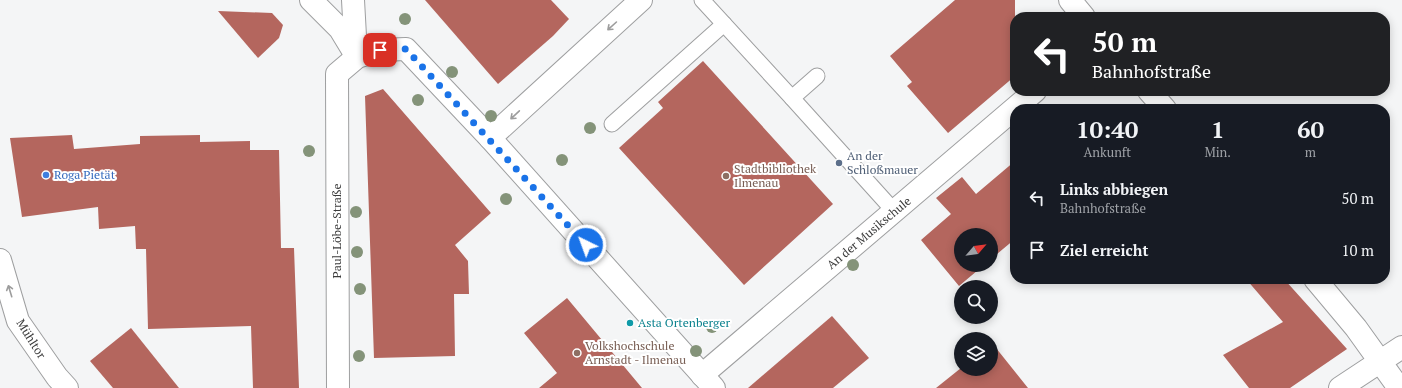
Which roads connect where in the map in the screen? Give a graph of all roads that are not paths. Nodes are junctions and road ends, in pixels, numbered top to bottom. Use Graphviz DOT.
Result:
graph roads {
  1 [pos="311,0"];
  2 [pos="353,0"];
  3 [pos="641,0"];
  4 [pos="702,0"];
  5 [pos="1070,0"];
  6 [pos="1080,12"];
  7 [pos="724,24"];
  8 [pos="357,57"];
  9 [pos="817,76"];
  10 [pos="1029,96"];
  11 [pos="1153,96"];
  12 [pos="792,98"];
  13 [pos="1020,104"];
  14 [pos="1161,104"];
  15 [pos="1010,112"];
  16 [pos="612,124"];
  17 [pos="490,138"];
  18 [pos="894,211"];
  19 [pos="0,260"];
  20 [pos="1319,284"];
  21 [pos="1402,347"];
  22 [pos="1380,361"];
  23 [pos="708,382"];
  24 [pos="67,388"];
  25 [pos="338,388"];
  26 [pos="1340,388"];
  27 [pos="1399,388"];
  1 -- 8 [label="street"];
  2 -- 8 [label="street"];
  3 -- 17 [label="street, one-way"];
  4 -- 7 [label="lane"];
  5 -- 6 [label="street"];
  7 -- 12 [label="lane"];
  7 -- 16 [label="lane"];
  8 -- 17 [label="street"];
  8 -- 25 [label="street, Paul-Löbe-Straße"];
  9 -- 12 [label="lane"];
  10 -- 13 [label="street, An der Musikschule"];
  11 -- 14 [label="street"];
  12 -- 18 [label="lane"];
  15 -- 18 [label="street, An der Musikschule"];
  17 -- 23 [label="street"];
  18 -- 23 [label="street, An der Musikschule"];
  24 -- 19 [label="street, Mühltor, one-way"];
  20 -- 22 [label="street"];
  21 -- 22 [label="street"];
  22 -- 26 [label="street"];
  22 -- 27 [label="street"];
}
